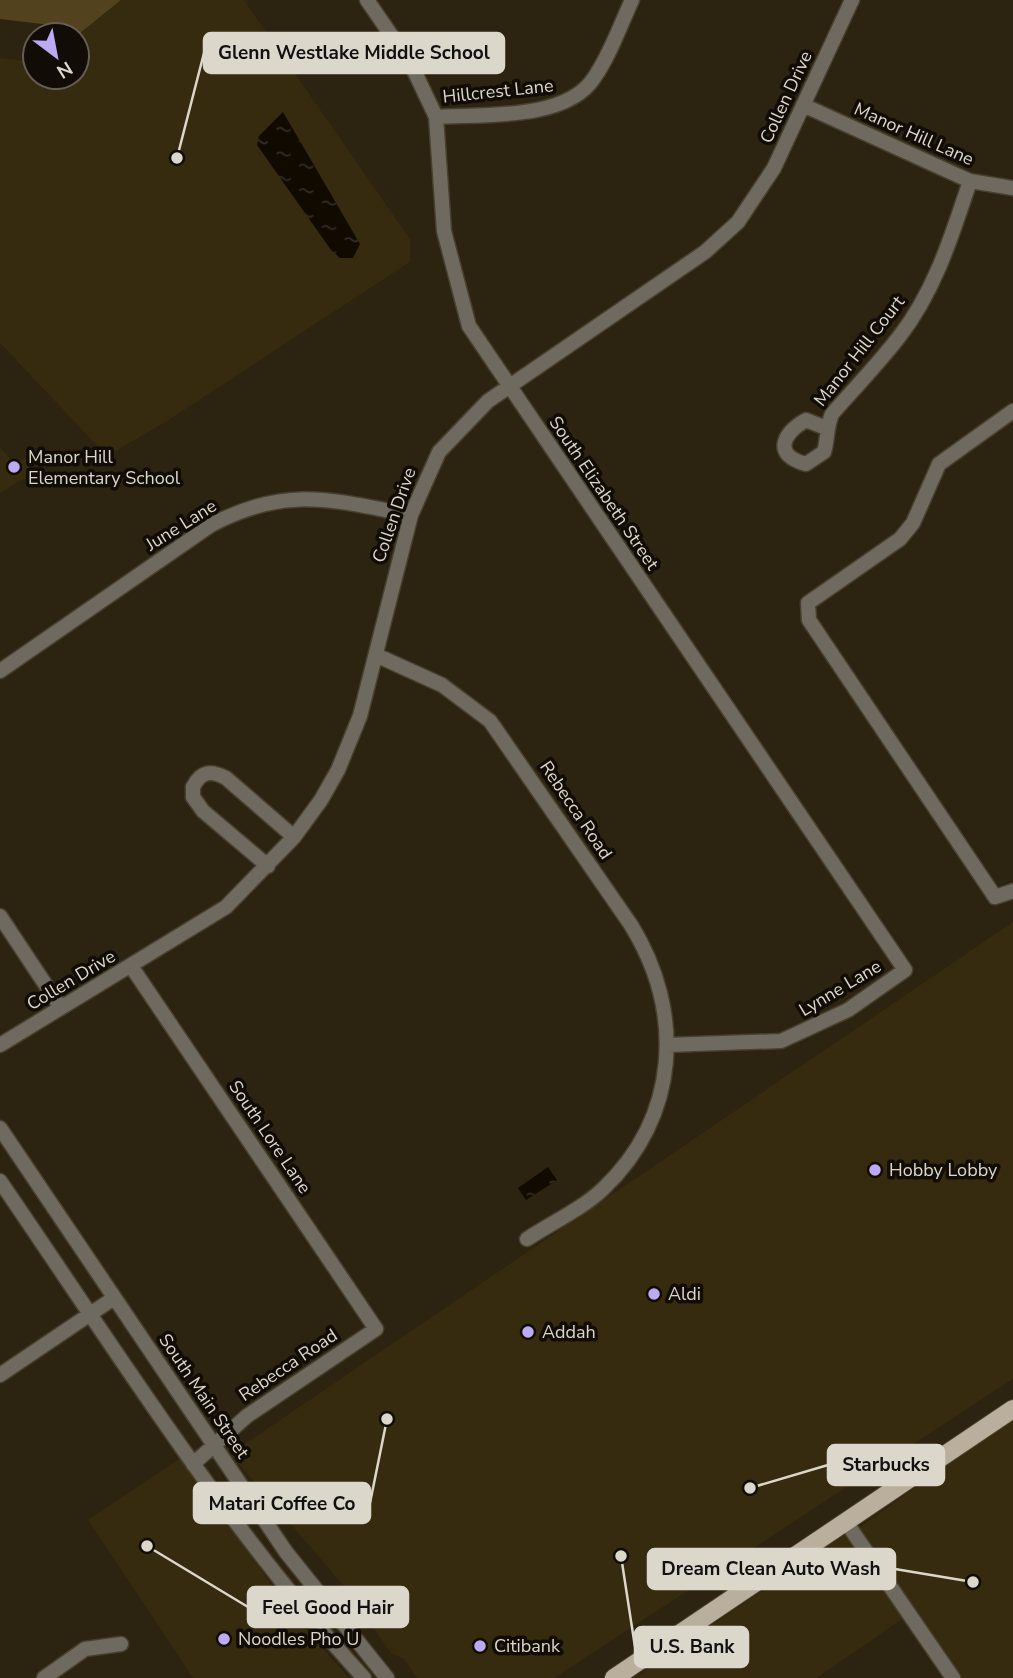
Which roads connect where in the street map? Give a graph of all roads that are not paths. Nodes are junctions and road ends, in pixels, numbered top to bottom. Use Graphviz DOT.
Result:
graph roads {
  1 [pos="367,0"];
  2 [pos="632,0"];
  3 [pos="852,0"];
  4 [pos="803,105"];
  5 [pos="436,117"];
  6 [pos="970,181"];
  7 [pos="1013,188"];
  8 [pos="509,387"];
  9 [pos="1013,411"];
  10 [pos="825,428"];
  11 [pos="411,515"];
  12 [pos="378,656"];
  13 [pos="0,671"];
  14 [pos="294,837"];
  15 [pos="268,866"];
  16 [pos="1013,891"];
  17 [pos="0,916"];
  18 [pos="131,966"];
  19 [pos="905,970"];
  20 [pos="61,1008"];
  21 [pos="0,1045"];
  22 [pos="667,1045"];
  23 [pos="0,1129"];
  24 [pos="0,1181"];
  25 [pos="527,1239"];
  26 [pos="114,1298"];
  27 [pos="91,1313"];
  28 [pos="376,1329"];
  29 [pos="0,1375"];
  30 [pos="1013,1409"];
  31 [pos="213,1444"];
  32 [pos="192,1464"];
  33 [pos="846,1522"];
  34 [pos="121,1644"];
  35 [pos="44,1678"];
  36 [pos="364,1678"];
  37 [pos="387,1678"];
  38 [pos="614,1678"];
  39 [pos="953,1678"];
  1 -- 5 [label="street, South Elizabeth Street"];
  2 -- 5 [label="street, Hillcrest Lane"];
  3 -- 4 [label="street, Collen Drive"];
  4 -- 6 [label="street, Manor Hill Lane"];
  4 -- 8 [label="street, Collen Drive"];
  5 -- 8 [label="street, South Elizabeth Street"];
  6 -- 7 [label="street, Manor Hill Lane"];
  6 -- 10 [label="street, Manor Hill Court"];
  8 -- 11 [label="street, Collen Drive"];
  8 -- 19 [label="street, South Elizabeth Street"];
  9 -- 16 [label="street"];
  11 -- 12 [label="street, Collen Drive"];
  11 -- 13 [label="street, June Lane"];
  12 -- 14 [label="street, Collen Drive"];
  12 -- 22 [label="street, Rebecca Road"];
  14 -- 15 [label="street, Collen Drive"];
  14 -- 15 [label="street"];
  15 -- 18 [label="street, Collen Drive"];
  17 -- 20 [label="street"];
  18 -- 20 [label="street, Collen Drive"];
  18 -- 28 [label="street, South Lore Lane"];
  19 -- 22 [label="street, Lynne Lane"];
  20 -- 21 [label="street, Collen Drive"];
  22 -- 25 [label="street, Rebecca Road"];
  23 -- 26 [label="street, South Main Street"];
  24 -- 27 [label="street"];
  26 -- 27 [label="street"];
  26 -- 31 [label="street, South Main Street"];
  27 -- 29 [label="street"];
  27 -- 32 [label="street"];
  28 -- 31 [label="street, Rebecca Road"];
  30 -- 33 [label="main road"];
  31 -- 32 [label="street, Rebecca Road"];
  31 -- 37 [label="street, South Main Street"];
  32 -- 36 [label="street"];
  33 -- 38 [label="main road"];
  33 -- 39 [label="street"];
  34 -- 35 [label="street"];
}
